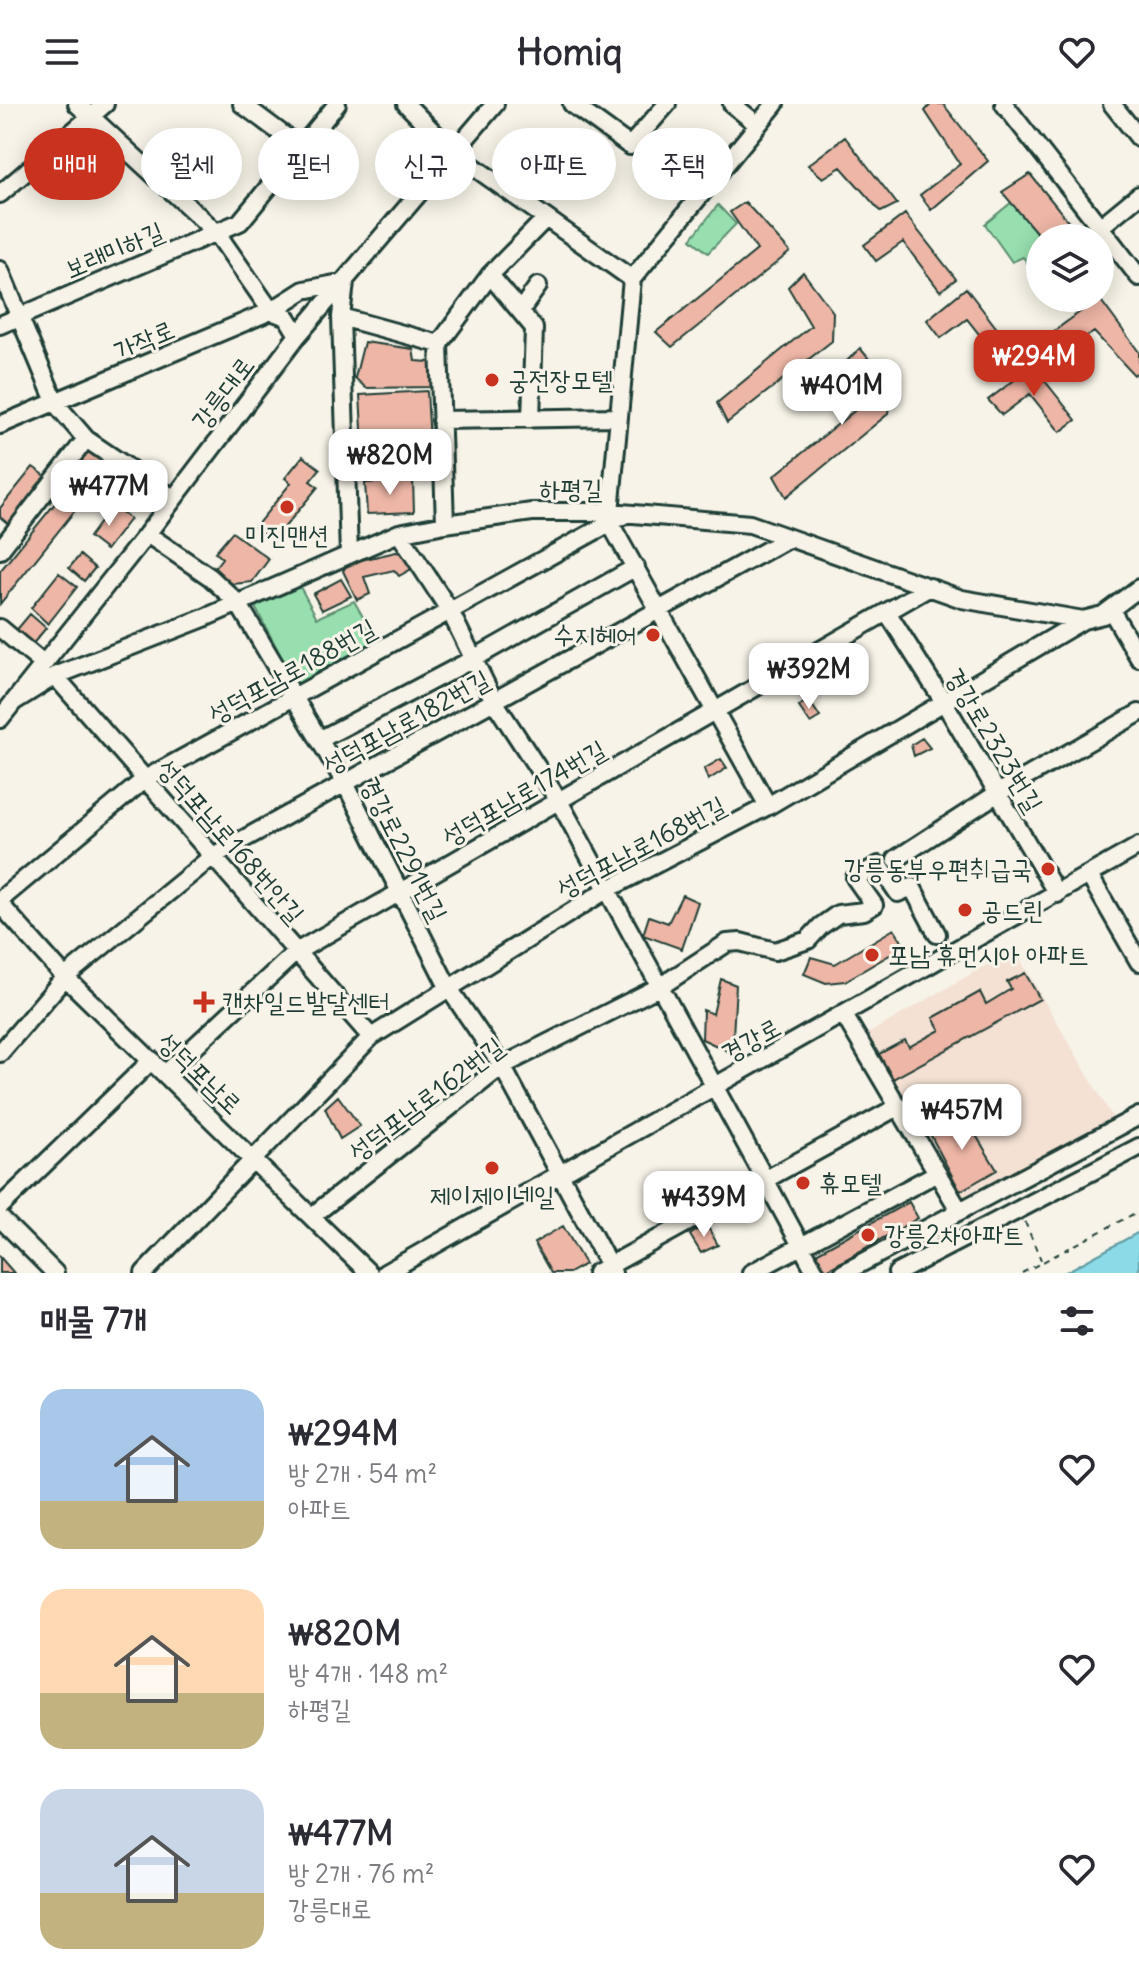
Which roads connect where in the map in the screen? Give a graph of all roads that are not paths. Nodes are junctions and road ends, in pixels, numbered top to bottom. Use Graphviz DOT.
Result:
graph roads {
  1 [pos="77,104"];
  2 [pos="105,104"];
  3 [pos="242,104"];
  4 [pos="337,104"];
  5 [pos="406,104"];
  6 [pos="495,104"];
  7 [pos="572,104"];
  8 [pos="667,104"];
  9 [pos="732,104"];
  10 [pos="775,104"];
  11 [pos="1004,104"];
  12 [pos="1112,104"];
  13 [pos="91,116"];
  14 [pos="758,125"];
  15 [pos="274,128"];
  16 [pos="317,128"];
  17 [pos="430,128"];
  18 [pos="474,128"];
  19 [pos="1139,138"];
  20 [pos="476,168"];
  21 [pos="0,194"];
  22 [pos="1139,195"];
  23 [pos="258,200"];
  24 [pos="413,200"];
  25 [pos="546,218"];
  26 [pos="1098,224"];
  27 [pos="1104,224"];
  28 [pos="216,232"];
  29 [pos="1114,245"];
  30 [pos="0,270"];
  31 [pos="490,275"];
  32 [pos="1139,277"];
  33 [pos="632,279"];
  34 [pos="345,282"];
  35 [pos="538,286"];
  36 [pos="271,311"];
  37 [pos="520,311"];
  38 [pos="21,316"];
  39 [pos="341,317"];
  40 [pos="0,325"];
  41 [pos="298,335"];
  42 [pos="439,344"];
  43 [pos="56,404"];
  44 [pos="619,417"];
  45 [pos="531,419"];
  46 [pos="441,420"];
  47 [pos="0,425"];
  48 [pos="86,439"];
  49 [pos="173,498"];
  50 [pos="616,516"];
  51 [pos="445,524"];
  52 [pos="399,533"];
  53 [pos="147,534"];
  54 [pos="789,538"];
  55 [pos="0,550"];
  56 [pos="349,555"];
  57 [pos="636,567"];
  58 [pos="930,587"];
  59 [pos="1139,588"];
  60 [pos="238,603"];
  61 [pos="660,609"];
  62 [pos="1111,610"];
  63 [pos="450,611"];
  64 [pos="887,612"];
  65 [pos="1083,620"];
  66 [pos="0,628"];
  67 [pos="1139,658"];
  68 [pos="473,659"];
  69 [pos="42,663"];
  70 [pos="55,676"];
  71 [pos="294,697"];
  72 [pos="15,701"];
  73 [pos="494,701"];
  74 [pos="944,702"];
  75 [pos="715,711"];
  76 [pos="1139,713"];
  77 [pos="0,719"];
  78 [pos="319,740"];
  79 [pos="145,779"];
  80 [pos="345,783"];
  81 [pos="998,793"];
  82 [pos="559,801"];
  83 [pos="768,806"];
  84 [pos="1139,846"];
  85 [pos="213,856"];
  86 [pos="896,859"];
  87 [pos="1089,875"];
  88 [pos="608,889"];
  89 [pos="399,892"];
  90 [pos="898,893"];
  91 [pos="1057,894"];
  92 [pos="0,902"];
  93 [pos="874,905"];
  94 [pos="937,934"];
  95 [pos="296,952"];
  96 [pos="1137,952"];
  97 [pos="65,977"];
  98 [pos="661,986"];
  99 [pos="448,987"];
  100 [pos="844,1015"];
  101 [pos="371,1037"];
  102 [pos="0,1053"];
  103 [pos="152,1060"];
  104 [pos="502,1066"];
  105 [pos="166,1073"];
  106 [pos="717,1087"];
  107 [pos="899,1106"];
  108 [pos="1139,1116"];
  109 [pos="1139,1147"];
  110 [pos="254,1159"];
  111 [pos="937,1173"];
  112 [pos="561,1174"];
  113 [pos="765,1180"];
  114 [pos="0,1207"];
  115 [pos="959,1210"];
  116 [pos="312,1216"];
  117 [pos="0,1218"];
  118 [pos="801,1245"];
  119 [pos="606,1271"];
  120 [pos="55,1273"];
  121 [pos="144,1273"];
  122 [pos="369,1273"];
  123 [pos="385,1273"];
  124 [pos="751,1273"];
  125 [pos="816,1273"];
  126 [pos="843,1273"];
  127 [pos="897,1273"];
  1 -- 13 [label="street"];
  2 -- 13 [label="street"];
  3 -- 15 [label="street"];
  4 -- 16 [label="street, 보래미하길"];
  5 -- 17 [label="street"];
  6 -- 18 [label="street, 강릉대로"];
  7 -- 8 [label="street"];
  9 -- 14 [label="street"];
  10 -- 14 [label="street"];
  11 -- 26 [label="street"];
  12 -- 19 [label="street"];
  13 -- 21 [label="street"];
  13 -- 28 [label="street"];
  14 -- 33 [label="street"];
  20 -- 25 [label="street"];
  22 -- 27 [label="street"];
  23 -- 28 [label="street, 보래미하길"];
  24 -- 34 [label="street, 강릉대로"];
  25 -- 31 [label="street"];
  25 -- 33 [label="street"];
  28 -- 36 [label="street"];
  28 -- 38 [label="street, 보래미하길"];
  29 -- 32 [label="street"];
  30 -- 38 [label="street"];
  31 -- 37 [label="street"];
  31 -- 42 [label="street"];
  33 -- 44 [label="street"];
  34 -- 36 [label="street, 가작로"];
  34 -- 39 [label="street"];
  34 -- 41 [label="street, 강릉대로"];
  35 -- 37 [label="street"];
  36 -- 41 [label="street"];
  36 -- 43 [label="street, 가작로"];
  37 -- 45 [label="street"];
  38 -- 40 [label="street, 보래미하길"];
  38 -- 43 [label="street"];
  39 -- 42 [label="street"];
  39 -- 56 [label="street"];
  41 -- 49 [label="street, 강릉대로"];
  42 -- 46 [label="street"];
  43 -- 47 [label="street, 가작로"];
  43 -- 48 [label="street"];
  44 -- 45 [label="street"];
  44 -- 50 [label="street"];
  45 -- 46 [label="street"];
  46 -- 51 [label="street"];
  48 -- 49 [label="street"];
  48 -- 55 [label="street"];
  49 -- 53 [label="street, 강릉대로"];
  50 -- 51 [label="street, 하평길"];
  50 -- 54 [label="street, 하평길"];
  50 -- 57 [label="street"];
  50 -- 63 [label="street, 성덕포남로188번길"];
  51 -- 52 [label="street, 하평길"];
  52 -- 56 [label="street, 하평길"];
  52 -- 63 [label="street"];
  53 -- 60 [label="street, 경강로2291번길"];
  53 -- 69 [label="street, 강릉대로"];
  54 -- 58 [label="street, 하평길"];
  54 -- 61 [label="street, 성덕포남로182번길"];
  56 -- 60 [label="street, 하평길"];
  57 -- 61 [label="street"];
  57 -- 68 [label="street"];
  58 -- 64 [label="street, 성덕포남로174번길"];
  58 -- 65 [label="street, 하평길"];
  59 -- 62 [label="street, 하평길"];
  60 -- 70 [label="street, 하평길"];
  60 -- 71 [label="street, 경강로2291번길"];
  61 -- 73 [label="street, 성덕포남로182번길"];
  61 -- 75 [label="street"];
  62 -- 65 [label="street, 하평길"];
  62 -- 67 [label="street"];
  63 -- 68 [label="street"];
  63 -- 71 [label="street, 성덕포남로188번길"];
  64 -- 74 [label="street, 경강로2323번길"];
  64 -- 75 [label="street, 성덕포남로174번길"];
  65 -- 74 [label="street, 성덕포남로168번길"];
  66 -- 69 [label="street"];
  68 -- 73 [label="street"];
  68 -- 78 [label="street"];
  69 -- 72 [label="street, 강릉대로"];
  70 -- 72 [label="street, 하평길"];
  70 -- 79 [label="street, 성덕포남로168번안길"];
  71 -- 78 [label="street, 경강로2291번길"];
  71 -- 79 [label="street, 성덕포남로188번길"];
  72 -- 77 [label="street, 강릉대로"];
  73 -- 80 [label="street, 성덕포남로182번길"];
  73 -- 82 [label="street"];
  74 -- 81 [label="street, 경강로2323번길"];
  74 -- 83 [label="street, 성덕포남로168번길"];
  75 -- 82 [label="street, 성덕포남로174번길"];
  75 -- 83 [label="street"];
  76 -- 81 [label="street"];
  78 -- 80 [label="street, 경강로2291번길"];
  79 -- 85 [label="street, 성덕포남로168번안길"];
  79 -- 92 [label="street, 성덕포남로188번길"];
  80 -- 85 [label="street, 성덕포남로182번길"];
  80 -- 89 [label="street, 경강로2291번길"];
  81 -- 86 [label="street"];
  81 -- 91 [label="street, 경강로2323번길"];
  82 -- 88 [label="street"];
  82 -- 89 [label="street, 성덕포남로174번길"];
  83 -- 88 [label="street, 성덕포남로168번길"];
  84 -- 87 [label="street, 경강로"];
  85 -- 95 [label="street, 성덕포남로168번안길"];
  85 -- 97 [label="street, 성덕포남로182번길"];
  87 -- 91 [label="street, 경강로"];
  87 -- 96 [label="street"];
  88 -- 98 [label="street"];
  88 -- 99 [label="street, 성덕포남로168번길"];
  89 -- 95 [label="street, 성덕포남로174번길"];
  89 -- 99 [label="street, 경강로2291번길"];
  90 -- 93 [label="street, 성덕포남로162번길"];
  90 -- 93 [label="street"];
  90 -- 94 [label="street"];
  91 -- 100 [label="street, 경강로"];
  92 -- 97 [label="street, 성덕포남로"];
  93 -- 98 [label="street, 성덕포남로162번길"];
  95 -- 101 [label="street, 성덕포남로168번안길"];
  95 -- 105 [label="street, 성덕포남로174번길"];
  97 -- 102 [label="street, 성덕포남로182번길"];
  97 -- 103 [label="street, 성덕포남로"];
  98 -- 104 [label="street, 성덕포남로162번길"];
  98 -- 106 [label="street"];
  99 -- 101 [label="street, 성덕포남로168번길"];
  99 -- 104 [label="street, 경강로2291번길"];
  100 -- 106 [label="street, 경강로"];
  100 -- 107 [label="street"];
  101 -- 110 [label="street, 성덕포남로168번길"];
  103 -- 105 [label="street, 성덕포남로"];
  103 -- 114 [label="street"];
  104 -- 112 [label="street, 경강로2291번길"];
  104 -- 116 [label="street, 성덕포남로162번길"];
  105 -- 110 [label="street, 성덕포남로"];
  106 -- 112 [label="street, 경강로"];
  106 -- 113 [label="street"];
  107 -- 111 [label="street"];
  107 -- 113 [label="street"];
  108 -- 115 [label="street"];
  109 -- 127 [label="street"];
  110 -- 116 [label="street, 성덕포남로"];
  110 -- 121 [label="street, 성덕포남로168번길"];
  111 -- 115 [label="street"];
  111 -- 118 [label="street"];
  112 -- 119 [label="street, 경강로2291번길"];
  112 -- 123 [label="street, 경강로"];
  113 -- 118 [label="street"];
  113 -- 119 [label="street"];
  115 -- 126 [label="street"];
  116 -- 122 [label="street, 성덕포남로"];
  117 -- 120 [label="street"];
  118 -- 124 [label="street"];
  118 -- 125 [label="street"];
}
